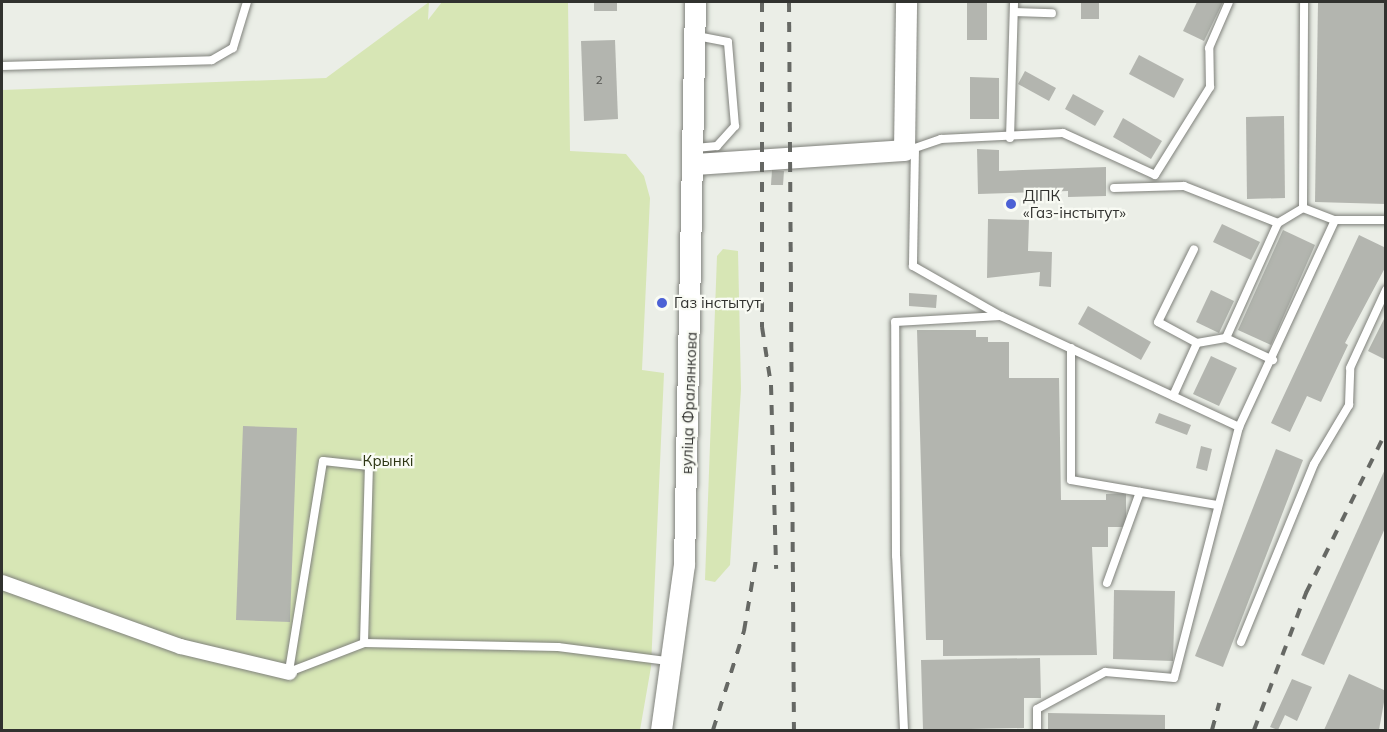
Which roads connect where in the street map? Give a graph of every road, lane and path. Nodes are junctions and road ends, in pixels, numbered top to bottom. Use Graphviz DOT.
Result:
graph roads {
  1 [pos="247,2"];
  2 [pos="695,2"];
  3 [pos="906,2"];
  4 [pos="1014,2"];
  5 [pos="1229,2"];
  6 [pos="1304,2"];
  7 [pos="1014,12"];
  8 [pos="1052,13"];
  9 [pos="694,36"];
  10 [pos="2,66"];
  11 [pos="1011,138"];
  12 [pos="910,149"];
  13 [pos="694,156"];
  14 [pos="1114,188"];
  15 [pos="1303,208"];
  16 [pos="1335,220"];
  17 [pos="1386,220"];
  18 [pos="1278,223"];
  19 [pos="1194,249"];
  20 [pos="1386,290"];
  21 [pos="1001,316"];
  22 [pos="1226,338"];
  23 [pos="1197,343"];
  24 [pos="1071,348"];
  25 [pos="1273,360"];
  26 [pos="1173,396"];
  27 [pos="1239,427"];
  28 [pos="1140,492"];
  29 [pos="1217,505"];
  30 [pos="2,582"];
  31 [pos="1107,583"];
  32 [pos="1241,642"];
  33 [pos="364,643"];
  34 [pos="672,662"];
  35 [pos="289,672"];
  36 [pos="661,730"];
  37 [pos="904,730"];
  38 [pos="1036,730"];
  1 -- 10 [label="lane"];
  2 -- 9 [label="main road, вуліца Фралянкова"];
  3 -- 12 [label="main road"];
  4 -- 7 [label="lane"];
  5 -- 11 [label="lane"];
  6 -- 15 [label="lane"];
  7 -- 8 [label="lane"];
  7 -- 11 [label="lane"];
  9 -- 13 [label="main road, вуліца Фралянкова"];
  9 -- 13 [label="lane"];
  11 -- 12 [label="lane"];
  12 -- 13 [label="main road"];
  12 -- 21 [label="lane"];
  13 -- 34 [label="main road, вуліца Фралянкова"];
  14 -- 18 [label="lane"];
  15 -- 16 [label="lane"];
  15 -- 18 [label="lane"];
  16 -- 17 [label="lane"];
  16 -- 25 [label="lane"];
  18 -- 22 [label="lane"];
  19 -- 23 [label="lane"];
  20 -- 32 [label="lane"];
  21 -- 24 [label="lane"];
  21 -- 37 [label="lane"];
  22 -- 23 [label="lane"];
  22 -- 25 [label="lane"];
  23 -- 26 [label="lane"];
  24 -- 26 [label="lane"];
  24 -- 28 [label="lane"];
  25 -- 27 [label="lane"];
  26 -- 27 [label="lane"];
  27 -- 29 [label="lane"];
  28 -- 29 [label="lane"];
  28 -- 31 [label="lane"];
  29 -- 38 [label="lane"];
  30 -- 35 [label="street"];
  33 -- 34 [label="lane"];
  33 -- 35 [label="lane"];
  33 -- 35 [label="lane"];
  34 -- 36 [label="main road, вуліца Фралянкова"];
}
